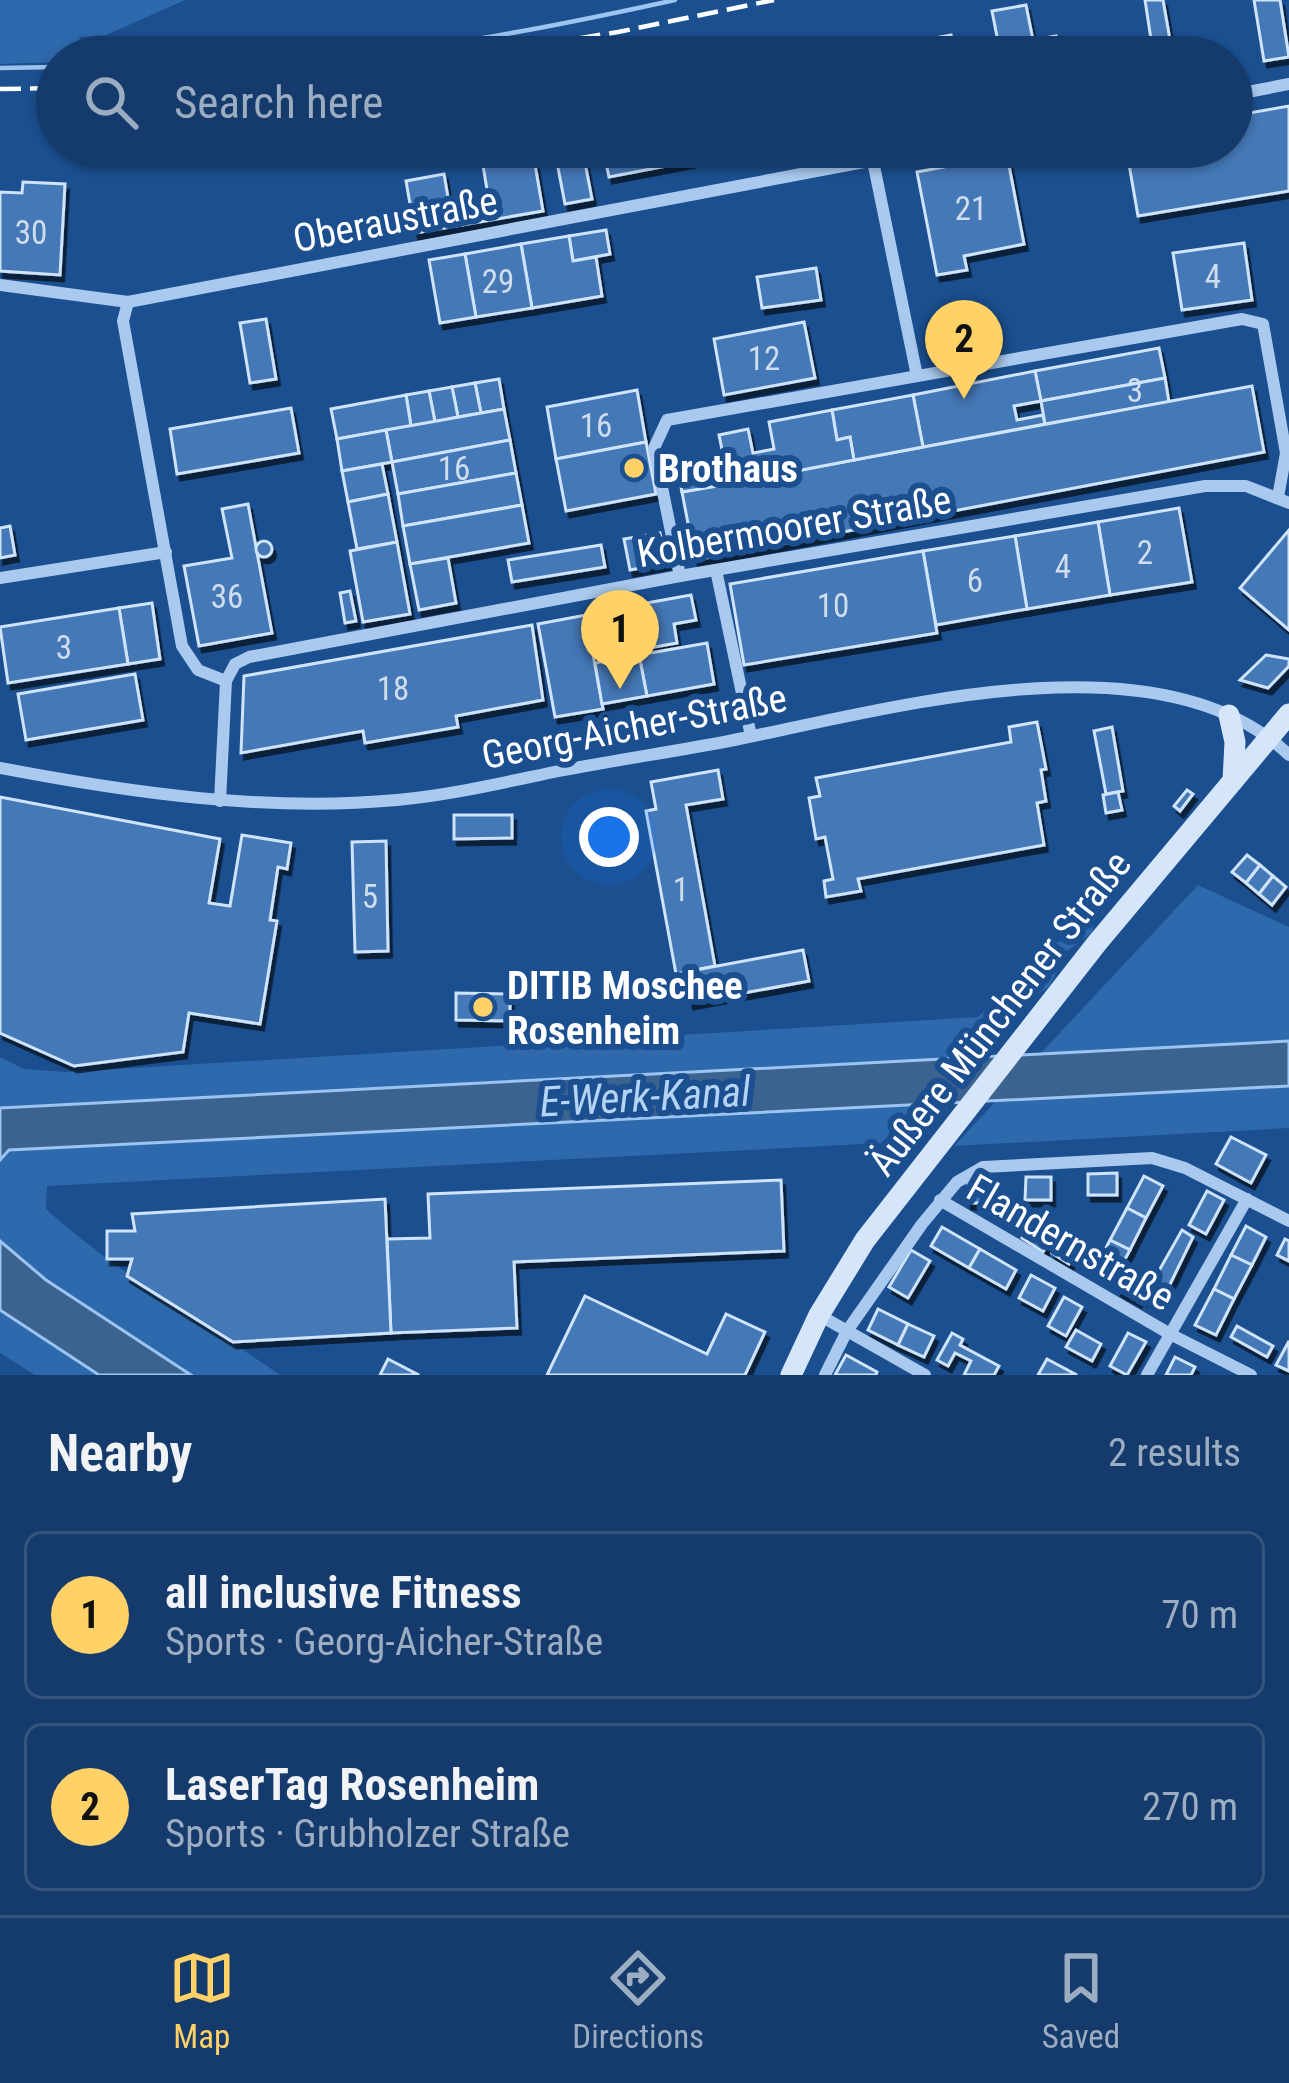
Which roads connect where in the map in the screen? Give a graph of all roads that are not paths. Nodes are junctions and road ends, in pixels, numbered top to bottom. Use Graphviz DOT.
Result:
graph roads {
  1 [pos="1289,84"];
  2 [pos="1253,90"];
  3 [pos="836,168"];
  4 [pos="874,168"];
  5 [pos="0,285"];
  6 [pos="128,302"];
  7 [pos="917,376"];
  8 [pos="1284,500"];
  9 [pos="166,552"];
  10 [pos="716,569"];
  11 [pos="680,576"];
  12 [pos="0,578"];
  13 [pos="226,681"];
  14 [pos="1289,714"];
  15 [pos="1228,715"];
  16 [pos="752,736"];
  17 [pos="1270,737"];
  18 [pos="1289,755"];
  19 [pos="0,768"];
  20 [pos="1233,782"];
  21 [pos="220,801"];
  22 [pos="1247,1198"];
  23 [pos="940,1201"];
  24 [pos="1289,1221"];
  25 [pos="819,1315"];
  26 [pos="847,1331"];
  27 [pos="1170,1334"];
  28 [pos="791,1375"];
  29 [pos="825,1375"];
  30 [pos="925,1375"];
  31 [pos="1147,1375"];
  32 [pos="1251,1375"];
  1 -- 2 [label="street"];
  3 -- 6 [label="street, Oberaustraße"];
  4 -- 7 [label="street"];
  5 -- 6 [label="street, Oberaustraße"];
  6 -- 9 [label="street"];
  7 -- 8 [label="street"];
  7 -- 11 [label="street"];
  8 -- 10 [label="street, Kolbermoorer Straße"];
  9 -- 12 [label="street"];
  9 -- 13 [label="street"];
  10 -- 11 [label="street, Kolbermoorer Straße"];
  10 -- 16 [label="street"];
  11 -- 13 [label="street, Kolbermoorer Straße"];
  13 -- 21 [label="street"];
  14 -- 17 [label="main road, Äußere Münchener Straße"];
  15 -- 16 [label="street, Georg-Aicher-Straße"];
  15 -- 17 [label="street, Georg-Aicher-Straße"];
  15 -- 20 [label="main road"];
  16 -- 21 [label="street, Georg-Aicher-Straße"];
  17 -- 18 [label="street, Georg-Aicher-Straße"];
  17 -- 20 [label="main road, Äußere Münchener Straße"];
  19 -- 21 [label="street, Georg-Aicher-Straße"];
  20 -- 25 [label="main road, Äußere Münchener Straße"];
  22 -- 23 [label="street"];
  22 -- 24 [label="street"];
  22 -- 27 [label="street"];
  23 -- 26 [label="street, Flandernstraße"];
  23 -- 27 [label="street, Flandernstraße"];
  25 -- 26 [label="street"];
  25 -- 28 [label="main road, Äußere Münchener Straße"];
  26 -- 29 [label="street, Flandernstraße"];
  26 -- 30 [label="street"];
  27 -- 31 [label="street"];
  27 -- 32 [label="street, Flandernstraße"];
}
